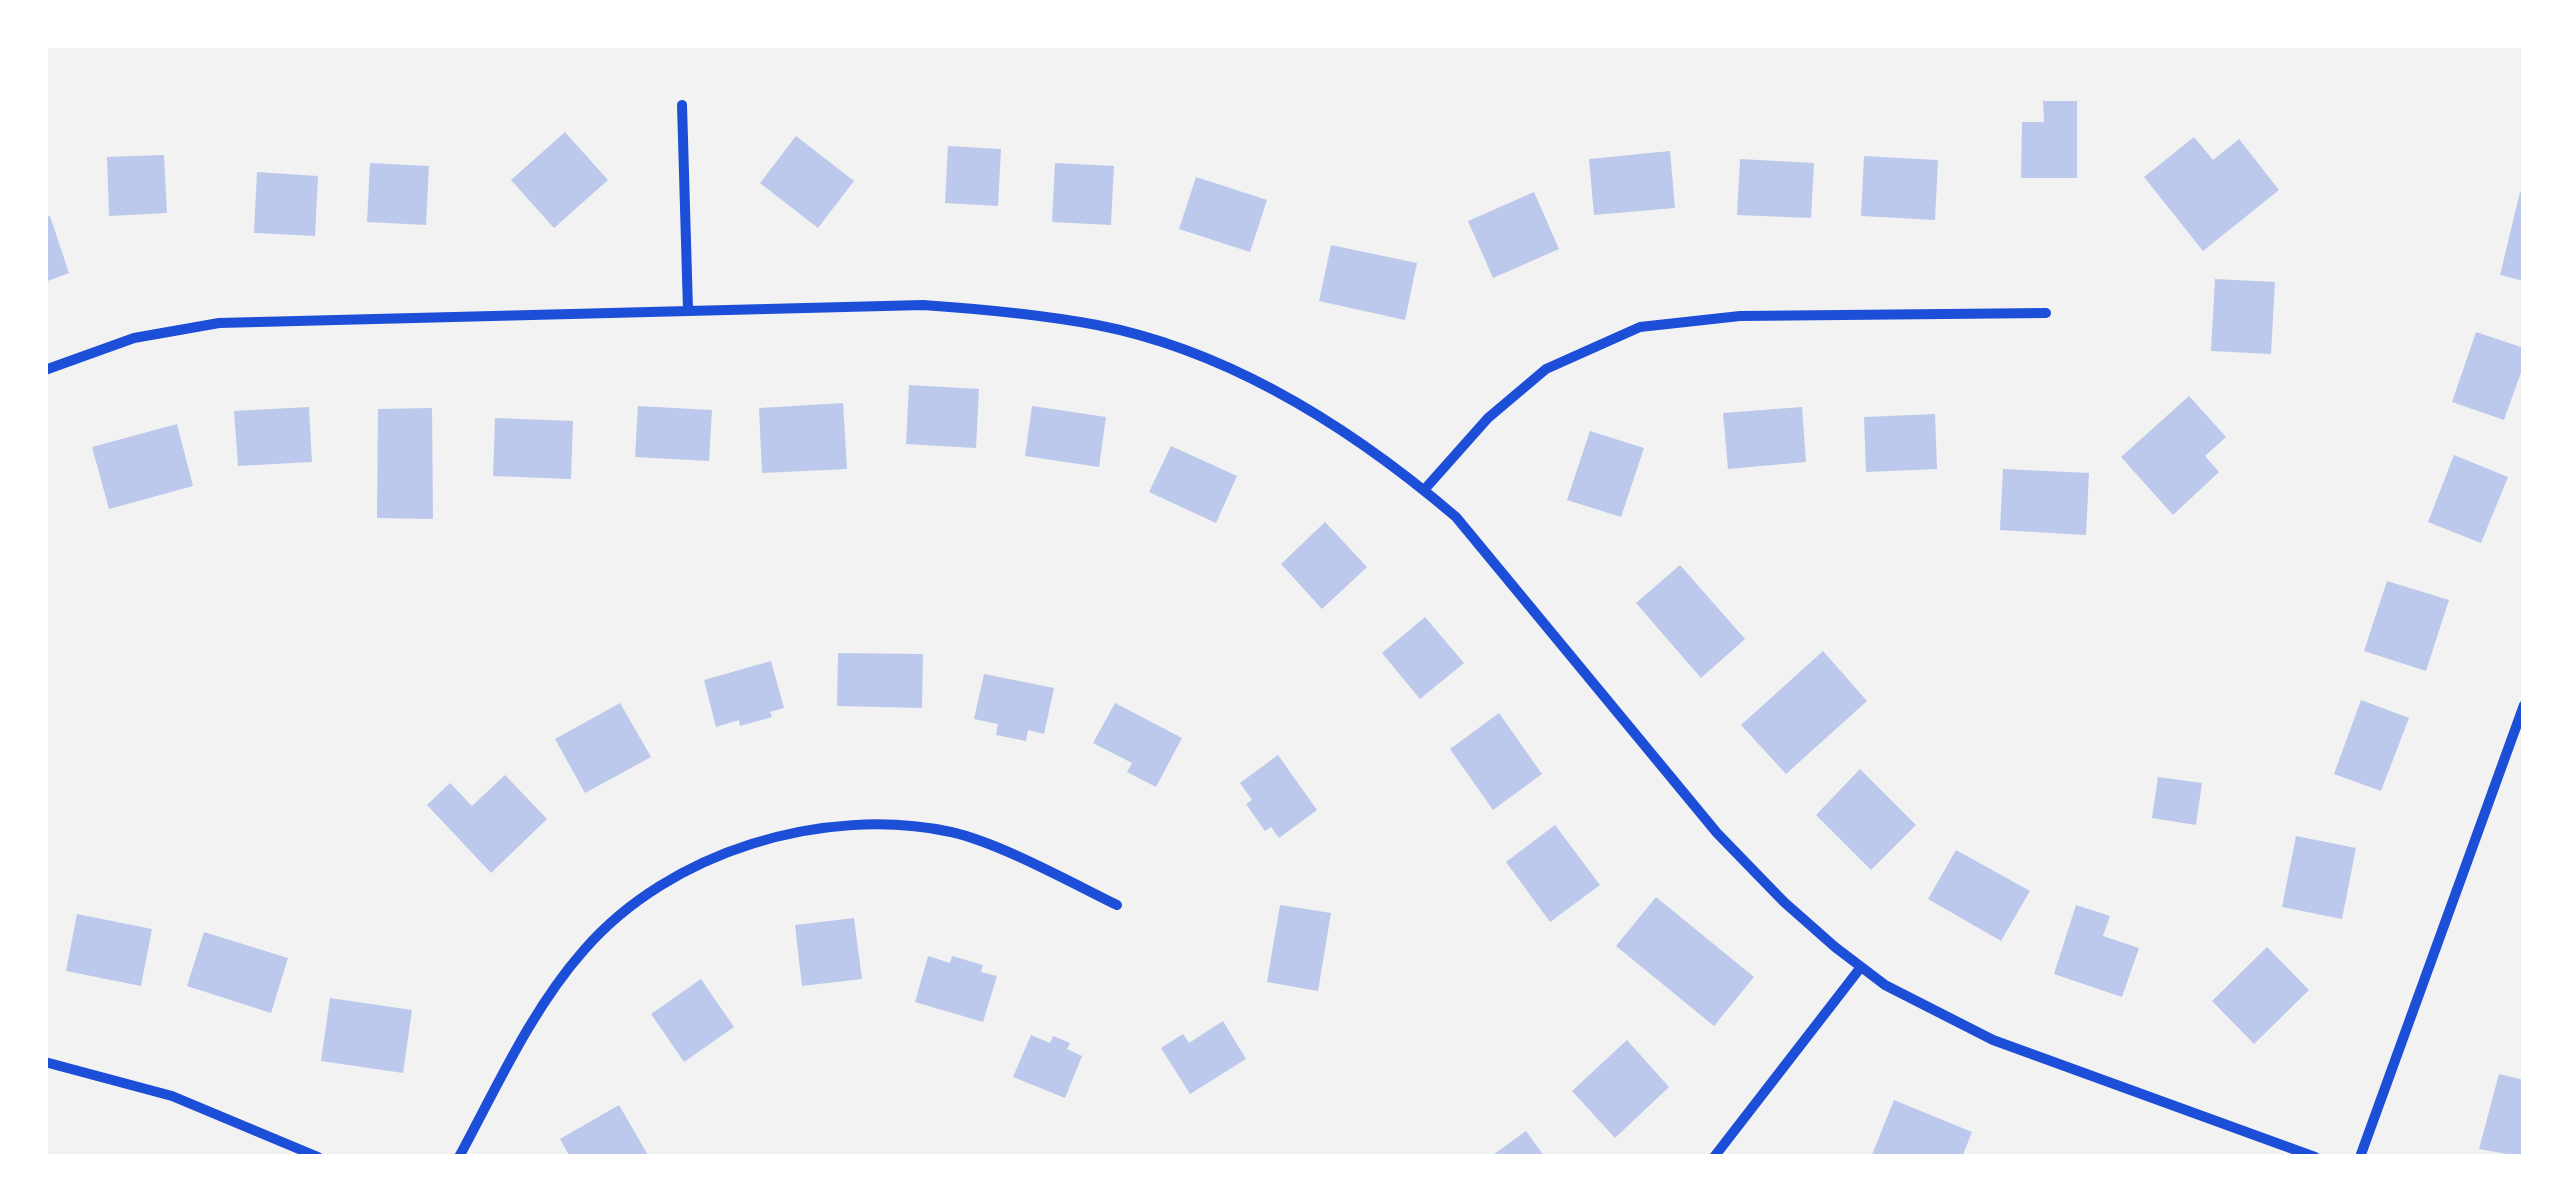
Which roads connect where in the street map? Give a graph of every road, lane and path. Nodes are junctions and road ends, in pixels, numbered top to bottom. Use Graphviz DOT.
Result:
graph roads {
  1 [pos="682,106"];
  2 [pos="688,310"];
  3 [pos="2046,313"];
  4 [pos="45,370"];
  5 [pos="1424,490"];
  6 [pos="2524,705"];
  7 [pos="1117,905"];
  8 [pos="1861,967"];
  9 [pos="45,1062"];
  10 [pos="318,1157"];
  11 [pos="460,1157"];
  12 [pos="1714,1157"];
  13 [pos="2315,1157"];
  14 [pos="2360,1157"];
  1 -- 2 [label="street"];
  2 -- 4 [label="street"];
  2 -- 5 [label="street"];
  3 -- 5 [label="street"];
  5 -- 8 [label="street"];
  6 -- 14 [label="street"];
  7 -- 11 [label="street"];
  8 -- 12 [label="street"];
  8 -- 13 [label="street"];
  9 -- 10 [label="street"];
}
